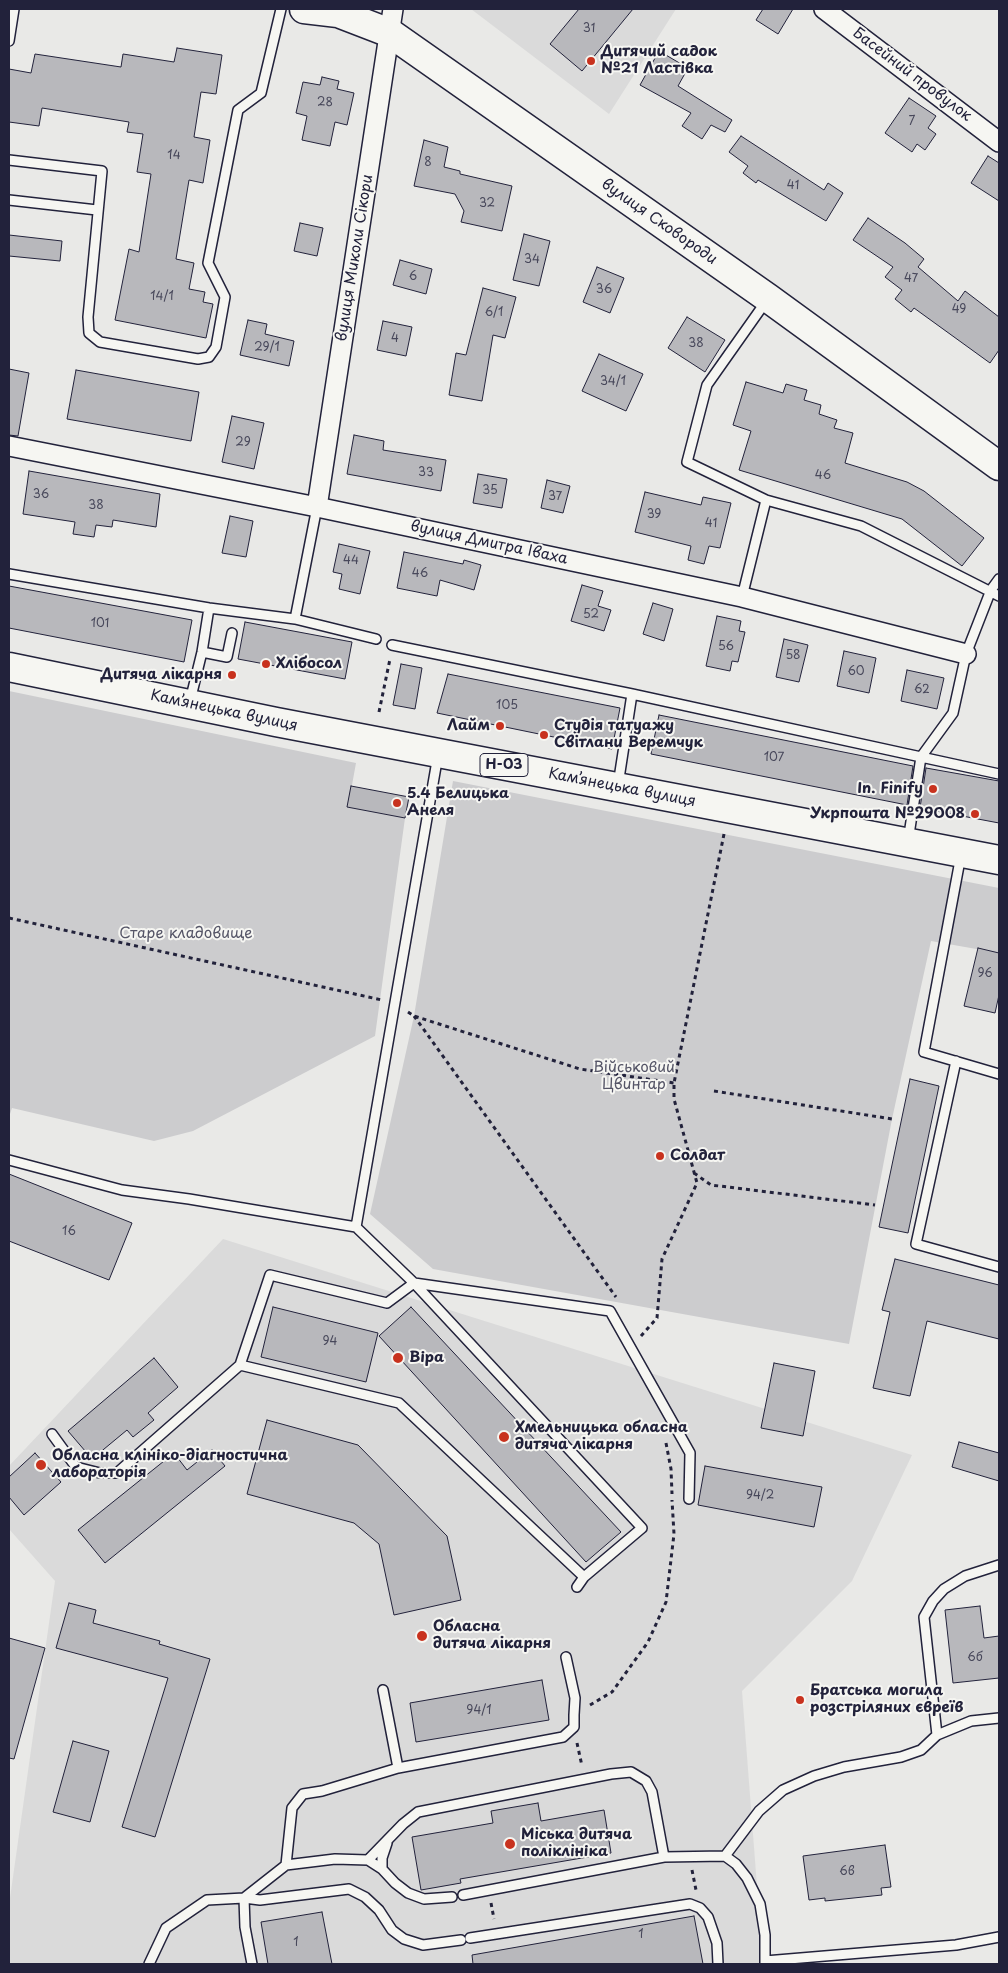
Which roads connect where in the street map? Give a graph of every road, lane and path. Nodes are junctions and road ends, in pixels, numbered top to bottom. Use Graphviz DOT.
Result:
graph roads {
  1 [pos="14,9"];
  2 [pos="281,9"];
  3 [pos="304,9"];
  4 [pos="824,9"];
  5 [pos="391,21"];
  6 [pos="9,41"];
  7 [pos="999,142"];
  8 [pos="9,160"];
  9 [pos="9,200"];
  10 [pos="97,210"];
  11 [pos="768,298"];
  12 [pos="9,446"];
  13 [pos="999,466"];
  14 [pos="766,500"];
  15 [pos="317,507"];
  16 [pos="9,574"];
  17 [pos="999,579"];
  18 [pos="991,590"];
  19 [pos="999,596"];
  20 [pos="742,597"];
  21 [pos="209,608"];
  22 [pos="295,619"];
  23 [pos="232,633"];
  24 [pos="376,639"];
  25 [pos="392,645"];
  26 [pos="202,652"];
  27 [pos="966,654"];
  28 [pos="9,668"];
  29 [pos="632,694"];
  30 [pos="190,704"];
  31 [pos="379,712"];
  32 [pos="438,752"];
  33 [pos="921,757"];
  34 [pos="999,774"];
  35 [pos="617,788"];
  36 [pos="724,834"];
  37 [pos="908,841"];
  38 [pos="962,852"];
  39 [pos="999,860"];
  40 [pos="9,918"];
  41 [pos="395,1004"];
  42 [pos="414,1016"];
  43 [pos="956,1061"];
  44 [pos="999,1074"];
  45 [pos="674,1083"];
  46 [pos="714,1091"];
  47 [pos="892,1119"];
  48 [pos="9,1160"];
  49 [pos="694,1173"];
  50 [pos="875,1205"];
  51 [pos="356,1227"];
  52 [pos="999,1267"];
  53 [pos="414,1283"];
  54 [pos="618,1300"];
  55 [pos="637,1329"];
  56 [pos="641,1336"];
  57 [pos="644,1345"];
  58 [pos="240,1365"];
  59 [pos="52,1434"];
  60 [pos="664,1434"];
  61 [pos="689,1499"];
  62 [pos="999,1565"];
  63 [pos="584,1577"];
  64 [pos="576,1587"];
  65 [pos="566,1657"];
  66 [pos="383,1690"];
  67 [pos="574,1715"];
  68 [pos="999,1718"];
  69 [pos="574,1727"];
  70 [pos="937,1734"];
  71 [pos="398,1768"];
  72 [pos="585,1779"];
  73 [pos="389,1839"];
  74 [pos="690,1856"];
  75 [pos="724,1856"];
  76 [pos="664,1857"];
  77 [pos="368,1860"];
  78 [pos="286,1865"];
  79 [pos="382,1869"];
  80 [pos="488,1890"];
  81 [pos="463,1895"];
  82 [pos="452,1897"];
  83 [pos="244,1898"];
  84 [pos="700,1908"];
  85 [pos="497,1934"];
  86 [pos="999,1937"];
  87 [pos="470,1938"];
  88 [pos="460,1940"];
  89 [pos="765,1963"];
  90 [pos="149,1964"];
  91 [pos="252,1964"];
  92 [pos="718,1964"];
  1 -- 6 [label="lane"];
  2 -- 10 [label="lane"];
  3 -- 5 [label="main road, вулиця Сковороди"];
  4 -- 7 [label="street, Басейний провулок"];
  5 -- 11 [label="main road, вулиця Сковороди"];
  5 -- 15 [label="street, вулиця Миколи Сікори"];
  8 -- 10 [label="lane"];
  9 -- 10 [label="lane"];
  11 -- 13 [label="main road, вулиця Сковороди"];
  11 -- 14 [label="lane"];
  12 -- 15 [label="street, вулиця Дмитра Іваха"];
  14 -- 18 [label="lane"];
  14 -- 20 [label="lane"];
  15 -- 20 [label="street, вулиця Дмитра Іваха"];
  15 -- 22 [label="lane"];
  16 -- 21 [label="lane"];
  17 -- 18 [label="lane"];
  18 -- 19 [label="lane"];
  18 -- 27 [label="lane"];
  20 -- 27 [label="street, вулиця Дмитра Іваха"];
  21 -- 22 [label="lane"];
  21 -- 26 [label="lane"];
  22 -- 24 [label="lane"];
  23 -- 26 [label="lane"];
  25 -- 29 [label="lane"];
  25 -- 31 [label="path"];
  26 -- 30 [label="lane"];
  27 -- 33 [label="lane"];
  28 -- 30 [label="main road, Камʼянецька вулиця / Н-03"];
  29 -- 33 [label="lane"];
  29 -- 35 [label="lane"];
  30 -- 32 [label="main road, Камʼянецька вулиця / Н-03"];
  32 -- 35 [label="main road, Камʼянецька вулиця / Н-03"];
  32 -- 41 [label="lane"];
  33 -- 34 [label="lane"];
  33 -- 37 [label="lane"];
  35 -- 37 [label="main road, Камʼянецька вулиця / Н-03"];
  36 -- 45 [label="path"];
  37 -- 38 [label="main road, Камʼянецька вулиця / Н-03"];
  38 -- 39 [label="main road, Камʼянецька вулиця / Н-03"];
  38 -- 43 [label="lane"];
  40 -- 41 [label="path"];
  41 -- 42 [label="path"];
  41 -- 51 [label="lane"];
  42 -- 45 [label="path"];
  42 -- 54 [label="path"];
  43 -- 44 [label="lane"];
  43 -- 52 [label="lane"];
  45 -- 49 [label="path"];
  46 -- 47 [label="path"];
  48 -- 51 [label="lane"];
  49 -- 50 [label="path"];
  49 -- 56 [label="path"];
  51 -- 53 [label="lane"];
  53 -- 58 [label="lane"];
  53 -- 61 [label="lane"];
  53 -- 63 [label="lane"];
  55 -- 56 [label="path"];
  56 -- 57 [label="path"];
  58 -- 59 [label="lane"];
  58 -- 63 [label="lane"];
  60 -- 67 [label="path"];
  62 -- 70 [label="lane"];
  63 -- 64 [label="lane"];
  65 -- 67 [label="lane"];
  66 -- 71 [label="lane"];
  67 -- 69 [label="lane"];
  68 -- 70 [label="lane"];
  69 -- 71 [label="lane"];
  69 -- 72 [label="path"];
  70 -- 75 [label="lane"];
  71 -- 78 [label="lane"];
  72 -- 73 [label="lane"];
  72 -- 76 [label="lane"];
  73 -- 77 [label="lane"];
  73 -- 79 [label="lane"];
  74 -- 75 [label="lane"];
  74 -- 76 [label="lane"];
  74 -- 84 [label="path"];
  75 -- 89 [label="lane"];
  76 -- 80 [label="lane"];
  77 -- 78 [label="lane"];
  77 -- 79 [label="lane"];
  78 -- 83 [label="lane"];
  79 -- 82 [label="lane"];
  80 -- 81 [label="lane"];
  80 -- 85 [label="path"];
  83 -- 88 [label="lane"];
  83 -- 90 [label="lane"];
  83 -- 91 [label="lane"];
  84 -- 85 [label="lane"];
  84 -- 92 [label="lane"];
  85 -- 87 [label="lane"];
  86 -- 89 [label="lane"];
}
